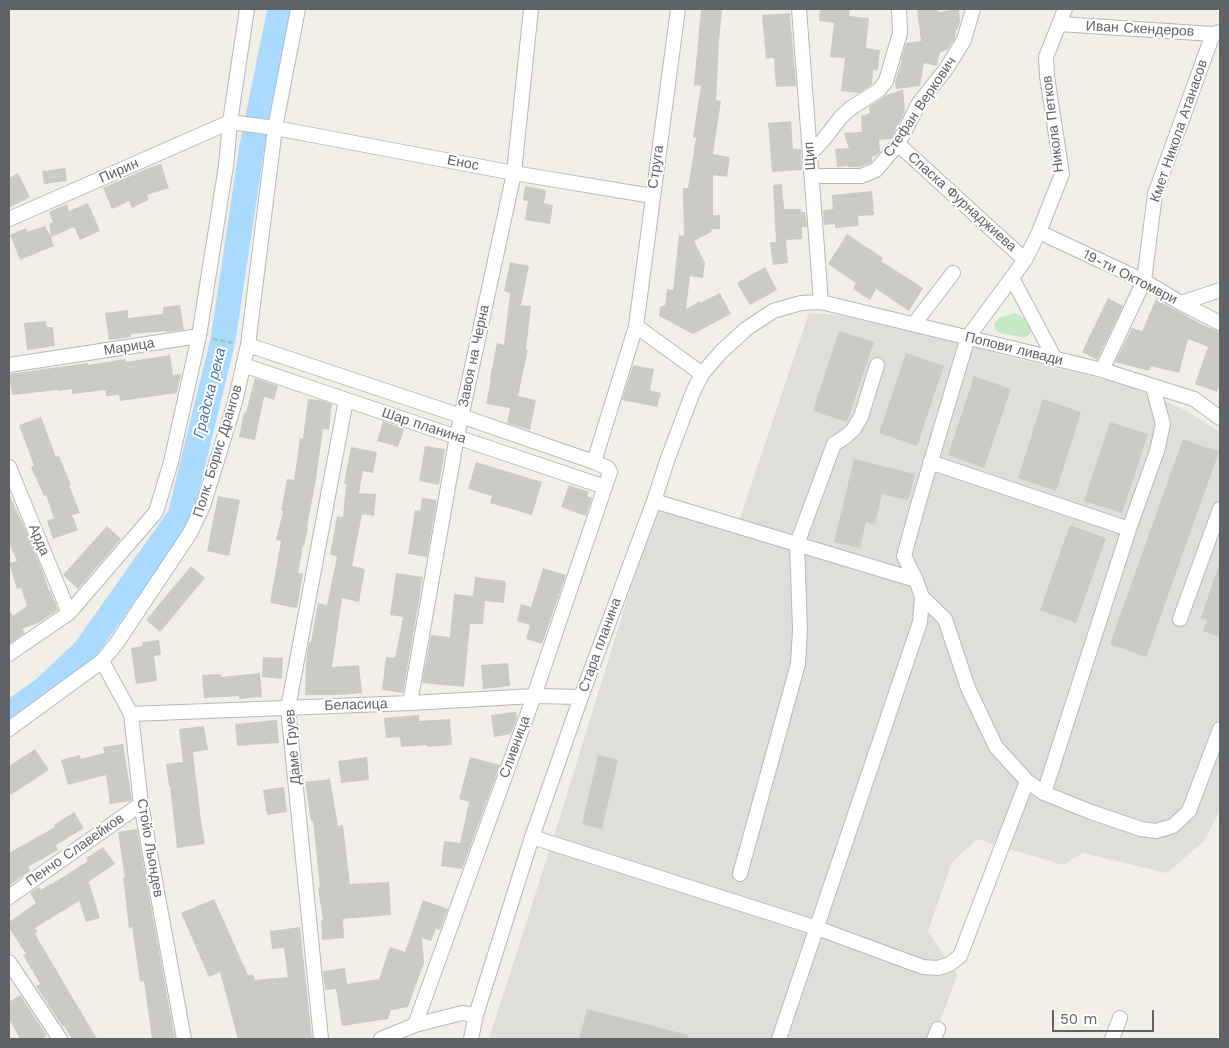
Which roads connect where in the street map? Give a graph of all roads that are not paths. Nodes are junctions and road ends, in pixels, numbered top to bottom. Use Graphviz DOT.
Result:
graph roads {
  1 [pos="247,9"];
  2 [pos="298,9"];
  3 [pos="531,9"];
  4 [pos="678,9"];
  5 [pos="799,9"];
  6 [pos="899,9"];
  7 [pos="973,9"];
  8 [pos="1065,9"];
  9 [pos="1059,24"];
  10 [pos="1217,33"];
  11 [pos="230,122"];
  12 [pos="275,128"];
  13 [pos="898,144"];
  14 [pos="810,154"];
  15 [pos="514,173"];
  16 [pos="812,176"];
  17 [pos="652,196"];
  18 [pos="9,219"];
  19 [pos="1039,232"];
  20 [pos="1025,260"];
  21 [pos="953,273"];
  22 [pos="1012,278"];
  23 [pos="1144,281"];
  24 [pos="1220,290"];
  25 [pos="821,302"];
  26 [pos="801,303"];
  27 [pos="1181,304"];
  28 [pos="1220,323"];
  29 [pos="914,324"];
  30 [pos="636,326"];
  31 [pos="199,336"];
  32 [pos="968,337"];
  33 [pos="248,345"];
  34 [pos="1055,359"];
  35 [pos="9,365"];
  36 [pos="243,365"];
  37 [pos="877,365"];
  38 [pos="1102,370"];
  39 [pos="702,374"];
  40 [pos="1153,387"];
  41 [pos="346,400"];
  42 [pos="461,416"];
  43 [pos="1220,418"];
  44 [pos="457,436"];
  45 [pos="594,462"];
  46 [pos="930,462"];
  47 [pos="9,467"];
  48 [pos="608,468"];
  49 [pos="605,487"];
  50 [pos="654,501"];
  51 [pos="1220,508"];
  52 [pos="1129,529"];
  53 [pos="797,544"];
  54 [pos="916,580"];
  55 [pos="922,597"];
  56 [pos="69,613"];
  57 [pos="1180,619"];
  58 [pos="9,654"];
  59 [pos="102,661"];
  60 [pos="534,696"];
  61 [pos="581,697"];
  62 [pos="410,703"];
  63 [pos="288,708"];
  64 [pos="131,714"];
  65 [pos="9,729"];
  66 [pos="1220,729"];
  67 [pos="1027,781"];
  68 [pos="1044,793"];
  69 [pos="141,804"];
  70 [pos="532,837"];
  71 [pos="740,874"];
  72 [pos="9,897"];
  73 [pos="817,928"];
  74 [pos="9,962"];
  75 [pos="476,1015"];
  76 [pos="1120,1018"];
  77 [pos="415,1025"];
  78 [pos="60,1039"];
  79 [pos="184,1039"];
  80 [pos="321,1039"];
  81 [pos="381,1039"];
  82 [pos="471,1039"];
  83 [pos="779,1039"];
  84 [pos="1112,1039"];
  1 -- 11 [label="street"];
  2 -- 12 [label="street, Полк. Борис Дрангов"];
  3 -- 15 [label="street, Завоя на Черна"];
  4 -- 17 [label="street, Струга"];
  5 -- 14 [label="street, Щип"];
  6 -- 14 [label="street"];
  7 -- 13 [label="street, Стефан Веркович"];
  8 -- 9 [label="street, Никола Петков"];
  9 -- 10 [label="street, Иван Скендеров"];
  9 -- 19 [label="street, Никола Петков"];
  10 -- 23 [label="street, Кмет Никола Атанасов"];
  11 -- 12 [label="street"];
  11 -- 18 [label="street, Пирин"];
  11 -- 31 [label="street"];
  12 -- 15 [label="street, Енос"];
  12 -- 33 [label="street, Полк. Борис Дрангов"];
  13 -- 16 [label="street, Стефан Веркович"];
  13 -- 20 [label="street, Спаска Фурнаджиева"];
  14 -- 16 [label="street, Щип"];
  15 -- 17 [label="street, Енос"];
  15 -- 42 [label="street, Завоя на Черна"];
  16 -- 25 [label="street, Щип"];
  17 -- 30 [label="street, Струга"];
  19 -- 20 [label="street, Никола Петков"];
  19 -- 23 [label="street, 19-ти Октомври"];
  20 -- 22 [label="street, Никола Петков"];
  21 -- 29 [label="street"];
  22 -- 32 [label="street, Никола Петков"];
  22 -- 34 [label="street"];
  23 -- 27 [label="street, 19-ти Октомври"];
  23 -- 38 [label="street, Кмет Никола Атанасов"];
  24 -- 27 [label="street"];
  25 -- 26 [label="street, Попови ливади"];
  25 -- 29 [label="street, Попови ливади"];
  26 -- 39 [label="street, Стара планина"];
  27 -- 28 [label="street, 19-ти Октомври"];
  29 -- 32 [label="street, Попови ливади"];
  30 -- 39 [label="street"];
  30 -- 45 [label="street, Струга"];
  31 -- 35 [label="street, Марица"];
  31 -- 56 [label="street"];
  32 -- 34 [label="street, Попови ливади"];
  32 -- 46 [label="street, Никола Петков"];
  33 -- 36 [label="street, Полк. Борис Дрангов"];
  33 -- 42 [label="street, Шар планина"];
  34 -- 38 [label="street, Попови ливади"];
  36 -- 41 [label="street, Шар планина"];
  36 -- 59 [label="street, Полк. Борис Дрангов"];
  37 -- 53 [label="street"];
  38 -- 40 [label="street, Попови ливади"];
  39 -- 50 [label="street, Стара планина"];
  40 -- 43 [label="street, Попови ливади"];
  40 -- 52 [label="street"];
  41 -- 44 [label="street, Шар планина"];
  41 -- 63 [label="street, Даме Груев"];
  42 -- 44 [label="street, Завоя на Черна"];
  42 -- 45 [label="street, Шар планина"];
  44 -- 49 [label="street, Шар планина"];
  44 -- 62 [label="street, Завоя на Черна"];
  45 -- 48 [label="street, Шар планина"];
  46 -- 52 [label="street"];
  46 -- 54 [label="street, Никола Петков"];
  47 -- 56 [label="street, Арда"];
  48 -- 49 [label="street, Сливница"];
  49 -- 60 [label="street, Сливница"];
  50 -- 53 [label="street"];
  50 -- 61 [label="street, Стара планина"];
  51 -- 57 [label="street"];
  52 -- 68 [label="street"];
  53 -- 54 [label="street"];
  53 -- 71 [label="street"];
  54 -- 55 [label="street, Никола Петков"];
  55 -- 67 [label="street"];
  55 -- 73 [label="street"];
  56 -- 58 [label="street"];
  59 -- 64 [label="street, Стойо Льондев"];
  59 -- 65 [label="street, Полк. Борис Дрангов"];
  60 -- 61 [label="street, Беласица"];
  60 -- 62 [label="street, Беласица"];
  60 -- 77 [label="street, Сливница"];
  61 -- 70 [label="street, Стара планина"];
  62 -- 63 [label="street, Беласица"];
  63 -- 64 [label="street, Беласица"];
  63 -- 80 [label="street, Даме Груев"];
  64 -- 69 [label="street, Стойо Льондев"];
  66 -- 68 [label="street"];
  67 -- 68 [label="street"];
  67 -- 73 [label="street"];
  69 -- 72 [label="street, Пенчо Славейков"];
  69 -- 79 [label="street, Стойо Льондев"];
  70 -- 73 [label="street"];
  70 -- 75 [label="street, Стара планина"];
  73 -- 83 [label="street"];
  74 -- 78 [label="street"];
  75 -- 77 [label="street"];
  75 -- 82 [label="street, Стара планина"];
  76 -- 84 [label="street"];
  77 -- 81 [label="street"];
}
